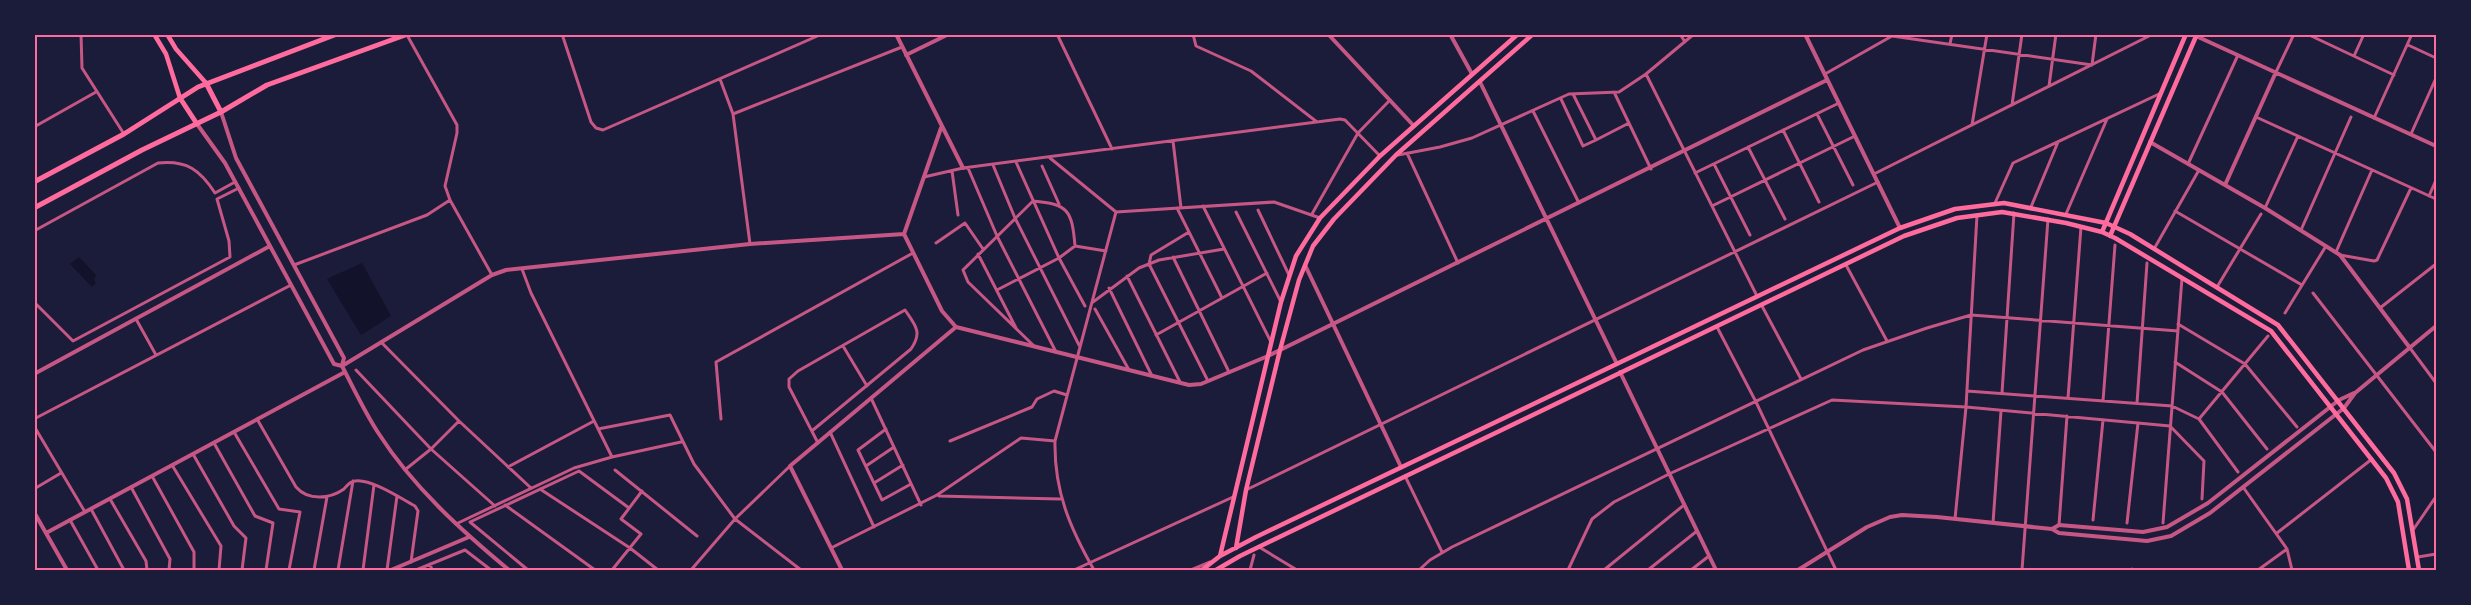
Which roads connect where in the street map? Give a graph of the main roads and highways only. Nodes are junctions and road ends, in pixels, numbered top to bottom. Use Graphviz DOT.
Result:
graph roads {
  1 [pos="154,34"];
  2 [pos="167,34"];
  3 [pos="337,34"];
  4 [pos="1518,34"];
  5 [pos="1533,34"];
  6 [pos="2186,34"];
  7 [pos="408,35"];
  8 [pos="2195,35"];
  9 [pos="1472,74"];
  10 [pos="1479,82"];
  11 [pos="206,83"];
  12 [pos="180,98"];
  13 [pos="221,112"];
  14 [pos="197,124"];
  15 [pos="34,182"];
  16 [pos="34,208"];
  17 [pos="2106,223"];
  18 [pos="2114,226"];
  19 [pos="1900,228"];
  20 [pos="2102,232"];
  21 [pos="1904,236"];
  22 [pos="2110,236"];
  23 [pos="1401,467"];
  24 [pos="1405,476"];
  25 [pos="1236,548"];
  26 [pos="1240,556"];
  27 [pos="1217,558"];
  28 [pos="1224,565"];
  29 [pos="1202,570"];
  30 [pos="1216,570"];
  31 [pos="2409,570"];
  32 [pos="2419,570"];
  1 -- 12 [label="main road"];
  2 -- 11 [label="main road"];
  3 -- 11 [label="main road"];
  4 -- 9 [label="main road"];
  5 -- 10 [label="main road"];
  6 -- 17 [label="main road"];
  7 -- 13 [label="main road"];
  8 -- 18 [label="main road"];
  9 -- 10 [label="main road"];
  9 -- 27 [label="main road"];
  10 -- 25 [label="main road"];
  11 -- 12 [label="main road"];
  11 -- 13 [label="main road"];
  12 -- 14 [label="main road"];
  12 -- 15 [label="main road"];
  13 -- 14 [label="main road"];
  14 -- 16 [label="main road"];
  17 -- 18 [label="main road"];
  17 -- 19 [label="main road"];
  17 -- 20 [label="main road"];
  18 -- 22 [label="main road"];
  18 -- 32 [label="main road"];
  19 -- 21 [label="main road"];
  19 -- 23 [label="main road"];
  20 -- 21 [label="main road"];
  20 -- 22 [label="main road"];
  21 -- 24 [label="main road"];
  22 -- 31 [label="main road"];
  23 -- 24 [label="main road"];
  23 -- 25 [label="main road"];
  24 -- 26 [label="main road"];
  25 -- 26 [label="main road"];
  25 -- 27 [label="main road"];
  26 -- 28 [label="main road"];
  27 -- 28 [label="main road"];
  27 -- 29 [label="main road"];
  28 -- 30 [label="main road"];
}
